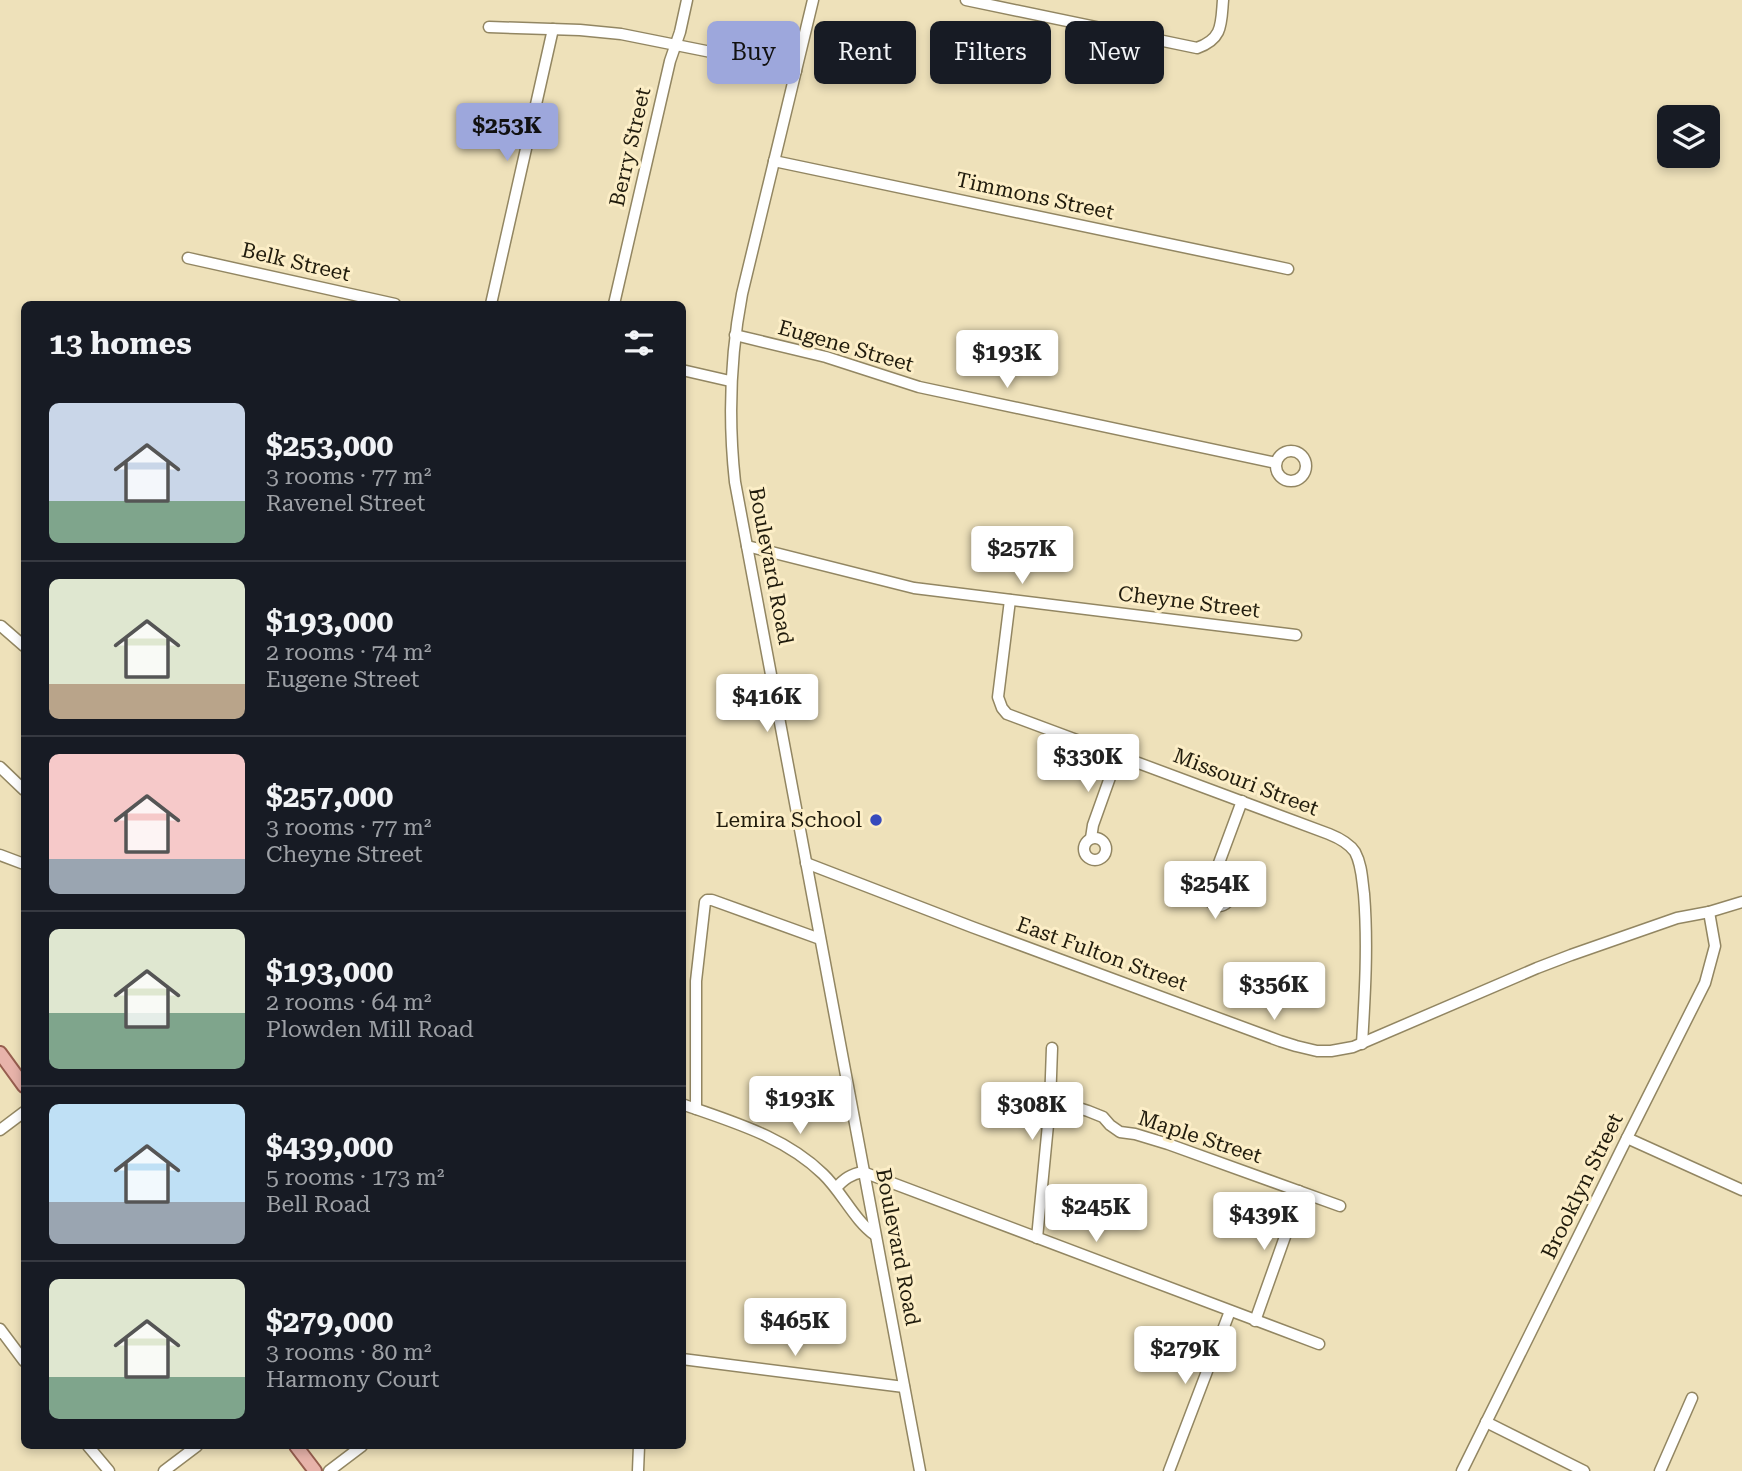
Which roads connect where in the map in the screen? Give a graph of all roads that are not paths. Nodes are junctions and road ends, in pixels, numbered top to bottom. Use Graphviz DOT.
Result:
graph roads {
  1 [pos="687,0"];
  2 [pos="813,0"];
  3 [pos="966,0"];
  4 [pos="1223,0"];
  5 [pos="489,27"];
  6 [pos="553,29"];
  7 [pos="676,45"];
  8 [pos="707,52"];
  9 [pos="800,54"];
  10 [pos="793,84"];
  11 [pos="774,162"];
  12 [pos="188,258"];
  13 [pos="1289,269"];
  14 [pos="382,301"];
  15 [pos="492,301"];
  16 [pos="615,301"];
  17 [pos="735,335"];
  18 [pos="686,371"];
  19 [pos="730,381"];
  20 [pos="1276,463"];
  21 [pos="747,546"];
  22 [pos="1010,600"];
  23 [pos="1,626"];
  24 [pos="1296,635"];
  25 [pos="21,643"];
  26 [pos="1118,755"];
  27 [pos="0,766"];
  28 [pos="21,787"];
  29 [pos="1242,801"];
  30 [pos="1091,838"];
  31 [pos="0,855"];
  32 [pos="21,863"];
  33 [pos="806,863"];
  34 [pos="1216,884"];
  35 [pos="1742,902"];
  36 [pos="1709,912"];
  37 [pos="820,939"];
  38 [pos="1362,1044"];
  39 [pos="1052,1048"];
  40 [pos="0,1053"];
  41 [pos="21,1082"];
  42 [pos="1050,1104"];
  43 [pos="686,1106"];
  44 [pos="696,1110"];
  45 [pos="21,1114"];
  46 [pos="0,1130"];
  47 [pos="1627,1138"];
  48 [pos="863,1172"];
  49 [pos="836,1188"];
  50 [pos="1742,1190"];
  51 [pos="1299,1191"];
  52 [pos="1340,1206"];
  53 [pos="875,1235"];
  54 [pos="1037,1238"];
  55 [pos="1230,1311"];
  56 [pos="1255,1321"];
  57 [pos="0,1329"];
  58 [pos="1319,1344"];
  59 [pos="21,1357"];
  60 [pos="686,1360"];
  61 [pos="904,1387"];
  62 [pos="1692,1398"];
  63 [pos="1486,1422"];
  64 [pos="91,1449"];
  65 [pos="193,1449"];
  66 [pos="298,1449"];
  67 [pos="358,1449"];
  68 [pos="639,1449"];
  69 [pos="922,1470"];
  70 [pos="109,1471"];
  71 [pos="164,1471"];
  72 [pos="315,1471"];
  73 [pos="328,1471"];
  74 [pos="638,1471"];
  75 [pos="1169,1471"];
  76 [pos="1462,1471"];
  77 [pos="1584,1471"];
  78 [pos="1660,1471"];
  1 -- 7 [label="street, Berry Street"];
  2 -- 9 [label="street, Boulevard Road"];
  3 -- 4 [label="street"];
  5 -- 6 [label="street"];
  6 -- 7 [label="street"];
  6 -- 15 [label="street"];
  7 -- 8 [label="street"];
  7 -- 16 [label="street, Berry Street"];
  10 -- 11 [label="street, Boulevard Road"];
  11 -- 13 [label="street, Timmons Street"];
  11 -- 17 [label="street, Boulevard Road"];
  12 -- 14 [label="street, Belk Street"];
  17 -- 19 [label="street, Boulevard Road"];
  17 -- 20 [label="street, Eugene Street"];
  18 -- 19 [label="street"];
  19 -- 21 [label="street, Boulevard Road"];
  21 -- 22 [label="street, Cheyne Street"];
  21 -- 33 [label="street, Boulevard Road"];
  22 -- 24 [label="street, Cheyne Street"];
  22 -- 26 [label="street, Missouri Street"];
  23 -- 25 [label="street"];
  26 -- 29 [label="street, Missouri Street"];
  26 -- 30 [label="street"];
  27 -- 28 [label="street"];
  29 -- 34 [label="street"];
  29 -- 38 [label="street, Missouri Street"];
  31 -- 32 [label="street"];
  33 -- 37 [label="street, Boulevard Road"];
  33 -- 38 [label="street, East Fulton Street"];
  35 -- 36 [label="street, East Fulton Street"];
  36 -- 38 [label="street, East Fulton Street"];
  36 -- 47 [label="street, Brooklyn Street"];
  37 -- 44 [label="street"];
  37 -- 48 [label="street, Boulevard Road"];
  39 -- 42 [label="street"];
  40 -- 41 [label="main road"];
  42 -- 51 [label="street, Maple Street"];
  42 -- 54 [label="street"];
  43 -- 44 [label="street"];
  44 -- 49 [label="street"];
  45 -- 46 [label="street"];
  47 -- 50 [label="street"];
  47 -- 63 [label="street, Brooklyn Street"];
  48 -- 49 [label="street"];
  48 -- 53 [label="street, Boulevard Road"];
  48 -- 54 [label="street"];
  49 -- 53 [label="street"];
  51 -- 52 [label="street, Maple Street"];
  51 -- 56 [label="street"];
  53 -- 61 [label="street, Boulevard Road"];
  54 -- 55 [label="street"];
  55 -- 56 [label="street"];
  55 -- 75 [label="street"];
  56 -- 58 [label="street"];
  57 -- 59 [label="street"];
  60 -- 61 [label="street"];
  61 -- 69 [label="street, Boulevard Road"];
  62 -- 78 [label="street"];
  63 -- 76 [label="street, Brooklyn Street"];
  63 -- 77 [label="street"];
  64 -- 70 [label="street"];
  65 -- 71 [label="street"];
  66 -- 72 [label="main road"];
  67 -- 73 [label="street"];
  68 -- 74 [label="street"];
}
